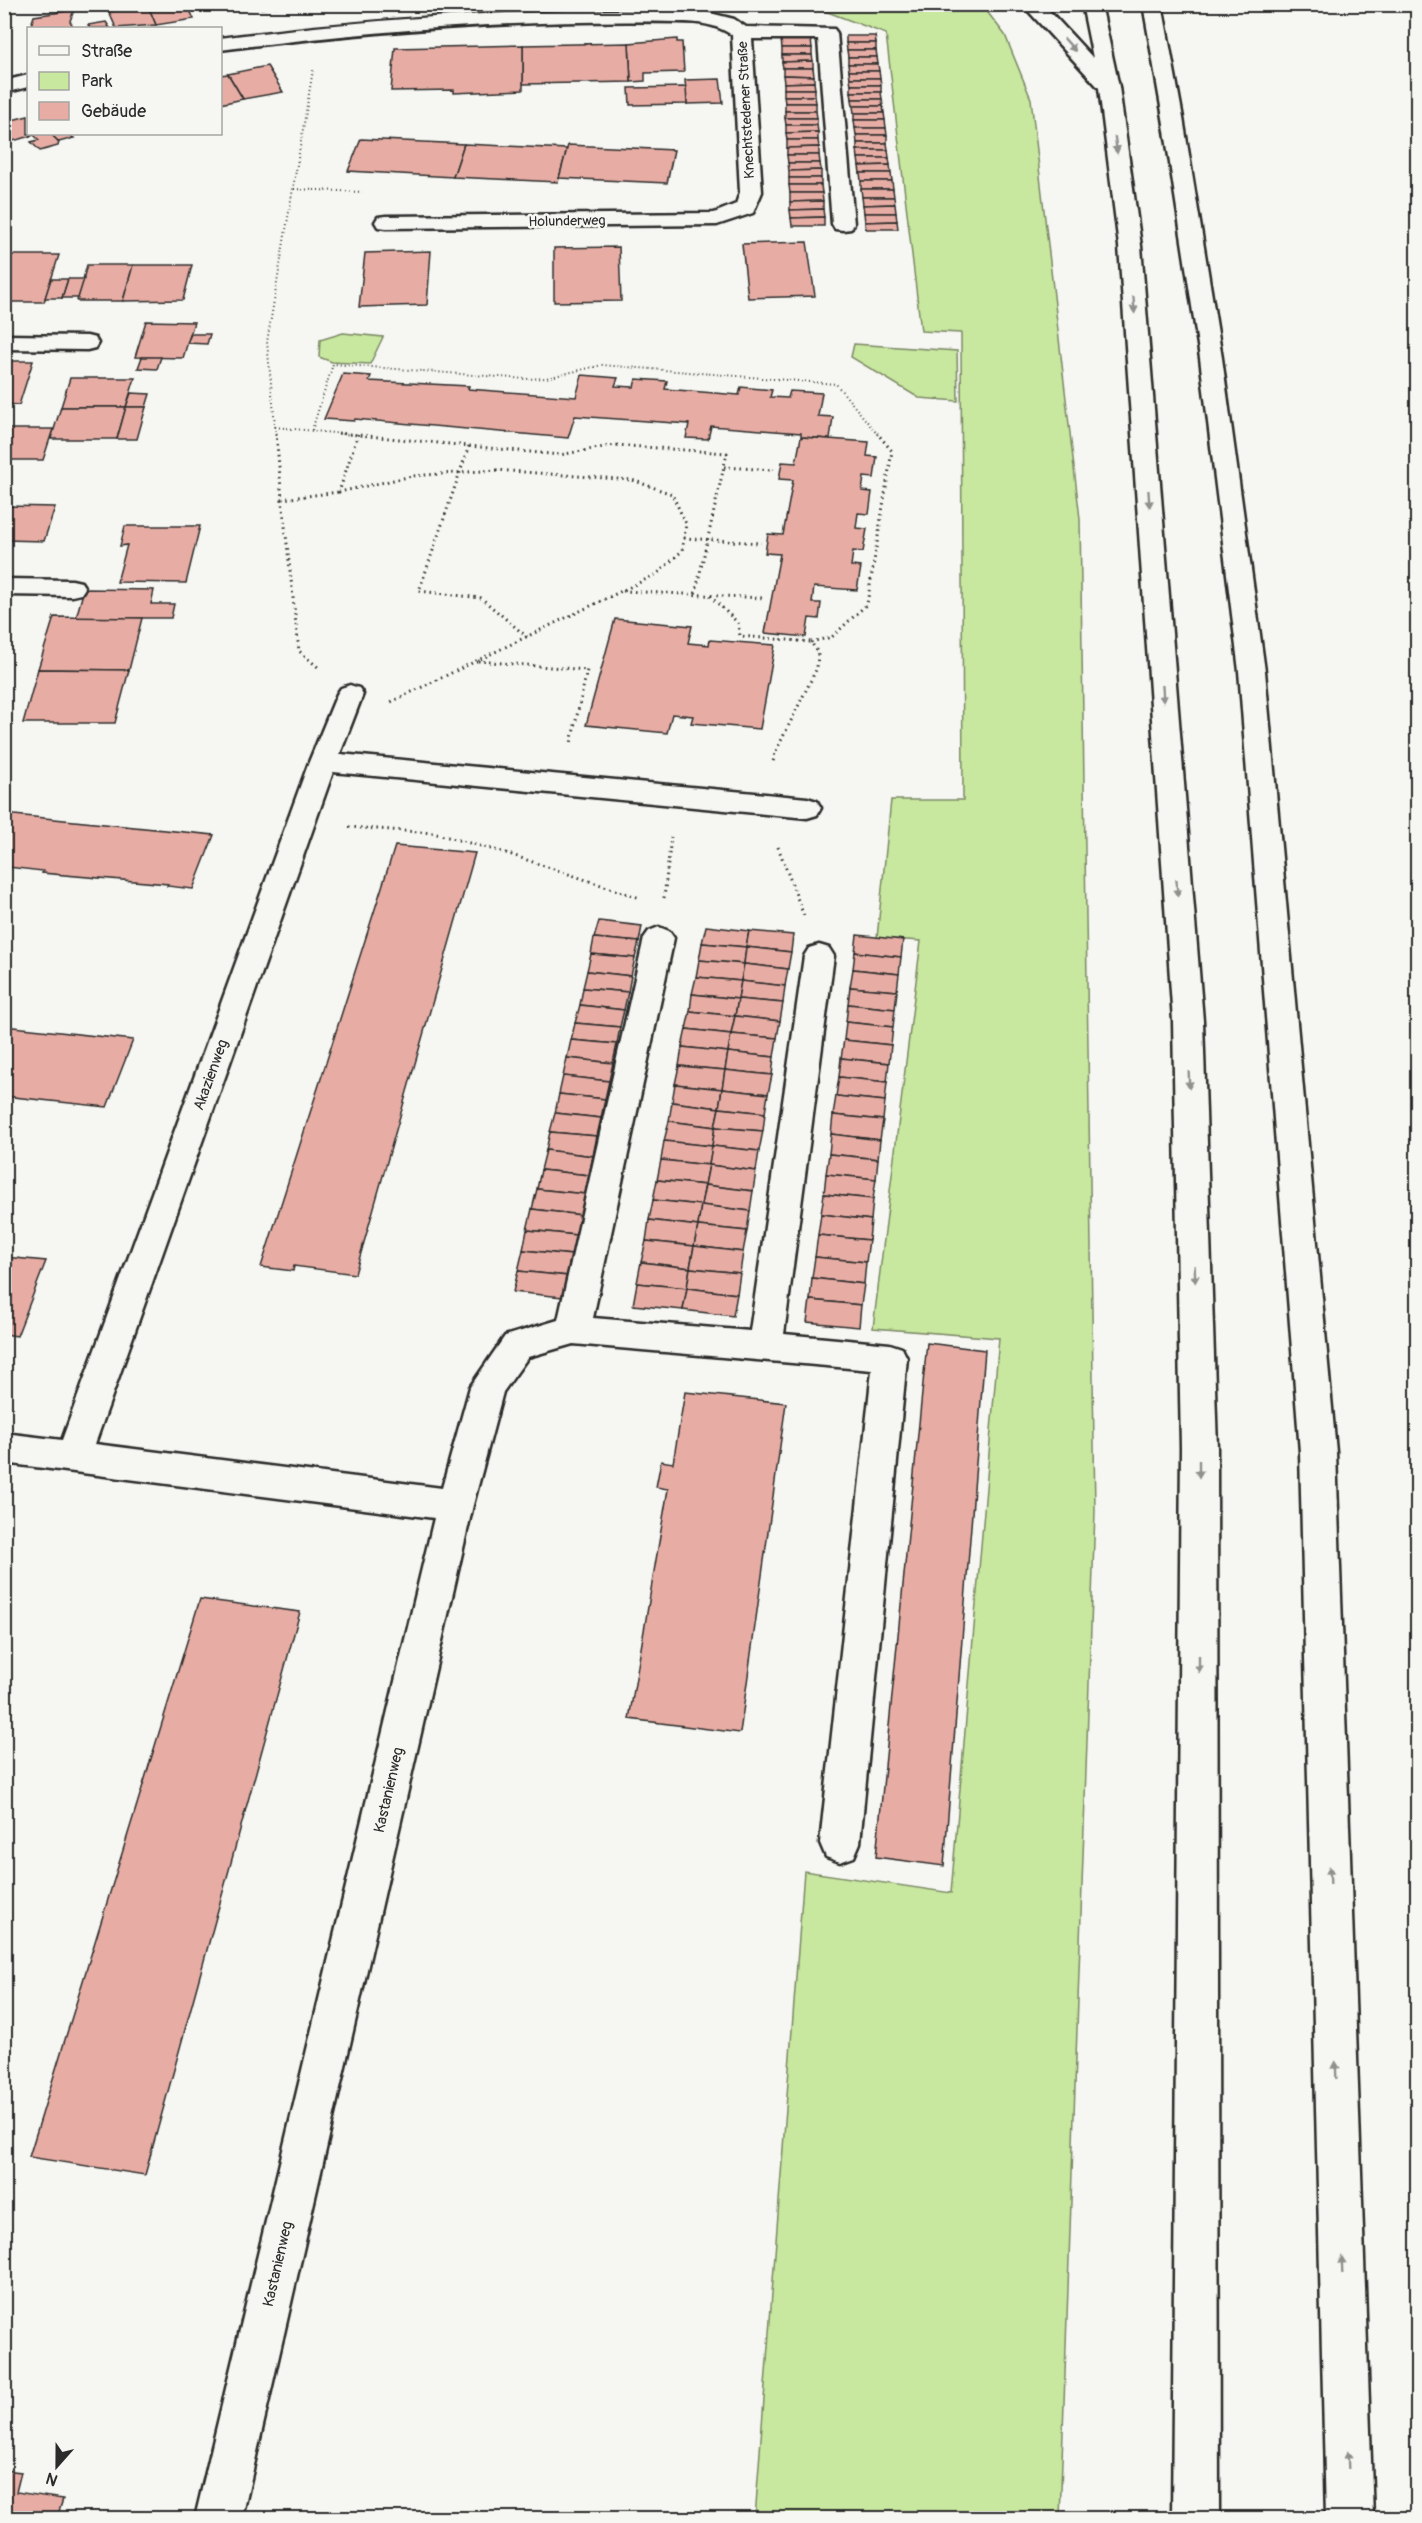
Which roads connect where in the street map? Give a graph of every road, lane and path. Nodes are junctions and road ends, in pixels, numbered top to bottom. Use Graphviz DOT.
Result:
graph roads {
  1 [pos="1031,4"];
  2 [pos="1091,4"];
  3 [pos="1152,4"];
  4 [pos="701,11"];
  5 [pos="319,31"];
  6 [pos="742,33"];
  7 [pos="222,44"];
  8 [pos="27,81"];
  9 [pos="4,87"];
  10 [pos="1109,87"];
  11 [pos="745,208"];
  12 [pos="386,222"];
  13 [pos="843,224"];
  14 [pos="4,342"];
  15 [pos="87,343"];
  16 [pos="275,427"];
  17 [pos="312,430"];
  18 [pos="358,434"];
  19 [pos="469,446"];
  20 [pos="724,467"];
  21 [pos="774,470"];
  22 [pos="460,472"];
  23 [pos="339,492"];
  24 [pos="282,499"];
  25 [pos="684,538"];
  26 [pos="708,539"];
  27 [pos="761,543"];
  28 [pos="4,587"];
  29 [pos="72,588"];
  30 [pos="622,591"];
  31 [pos="695,595"];
  32 [pos="710,596"];
  33 [pos="763,598"];
  34 [pos="527,637"];
  35 [pos="811,642"];
  36 [pos="477,661"];
  37 [pos="350,694"];
  38 [pos="337,729"];
  39 [pos="323,762"];
  40 [pos="561,785"];
  41 [pos="676,796"];
  42 [pos="763,804"];
  43 [pos="807,808"];
  44 [pos="301,823"];
  45 [pos="661,922"];
  46 [pos="819,956"];
  47 [pos="573,1330"];
  48 [pos="765,1346"];
  49 [pos="4,1448"];
  50 [pos="73,1457"];
  51 [pos="455,1504"];
  52 [pos="840,1843"];
  53 [pos="218,2518"];
  54 [pos="1196,2518"];
  55 [pos="1350,2518"];
  1 -- 10 [label="main road, one-way"];
  2 -- 10 [label="main road"];
  55 -- 3 [label="main road, one-way"];
  4 -- 5 [label="main road, Knechtstedener Straße"];
  4 -- 6 [label="main road, Knechtstedener Straße"];
  5 -- 7 [label="main road, Knechtstedener Straße"];
  5 -- 16 [label="path"];
  6 -- 11 [label="main road, Knechtstedener Straße"];
  6 -- 13 [label="main road"];
  8 -- 9 [label="main road"];
  10 -- 54 [label="main road, one-way"];
  11 -- 12 [label="main road, Holunderweg"];
  14 -- 15 [label="main road"];
  16 -- 17 [label="path"];
  16 -- 24 [label="path"];
  17 -- 18 [label="path"];
  17 -- 35 [label="path"];
  18 -- 19 [label="path"];
  18 -- 23 [label="path"];
  19 -- 20 [label="path"];
  19 -- 22 [label="path"];
  20 -- 21 [label="path"];
  20 -- 26 [label="path"];
  22 -- 23 [label="path"];
  22 -- 25 [label="path"];
  22 -- 34 [label="path"];
  23 -- 24 [label="path"];
  24 -- 37 [label="path"];
  25 -- 26 [label="path"];
  25 -- 30 [label="path"];
  26 -- 27 [label="path"];
  26 -- 31 [label="path"];
  28 -- 29 [label="main road"];
  30 -- 31 [label="path"];
  30 -- 34 [label="path"];
  31 -- 32 [label="path"];
  32 -- 33 [label="path"];
  32 -- 35 [label="path"];
  34 -- 36 [label="path"];
  35 -- 42 [label="path"];
  36 -- 38 [label="path"];
  36 -- 40 [label="path"];
  37 -- 38 [label="main road, Akazienweg"];
  38 -- 39 [label="main road, Akazienweg"];
  39 -- 40 [label="main road"];
  39 -- 44 [label="main road, Akazienweg"];
  40 -- 41 [label="main road"];
  41 -- 42 [label="main road"];
  41 -- 45 [label="path"];
  42 -- 43 [label="main road"];
  42 -- 46 [label="path"];
  44 -- 45 [label="path"];
  44 -- 50 [label="main road, Akazienweg"];
  45 -- 47 [label="main road"];
  46 -- 48 [label="main road"];
  47 -- 48 [label="main road"];
  47 -- 51 [label="main road, Kastanienweg"];
  48 -- 52 [label="main road"];
  49 -- 50 [label="main road"];
  50 -- 51 [label="main road"];
  51 -- 53 [label="main road, Kastanienweg"];
}
